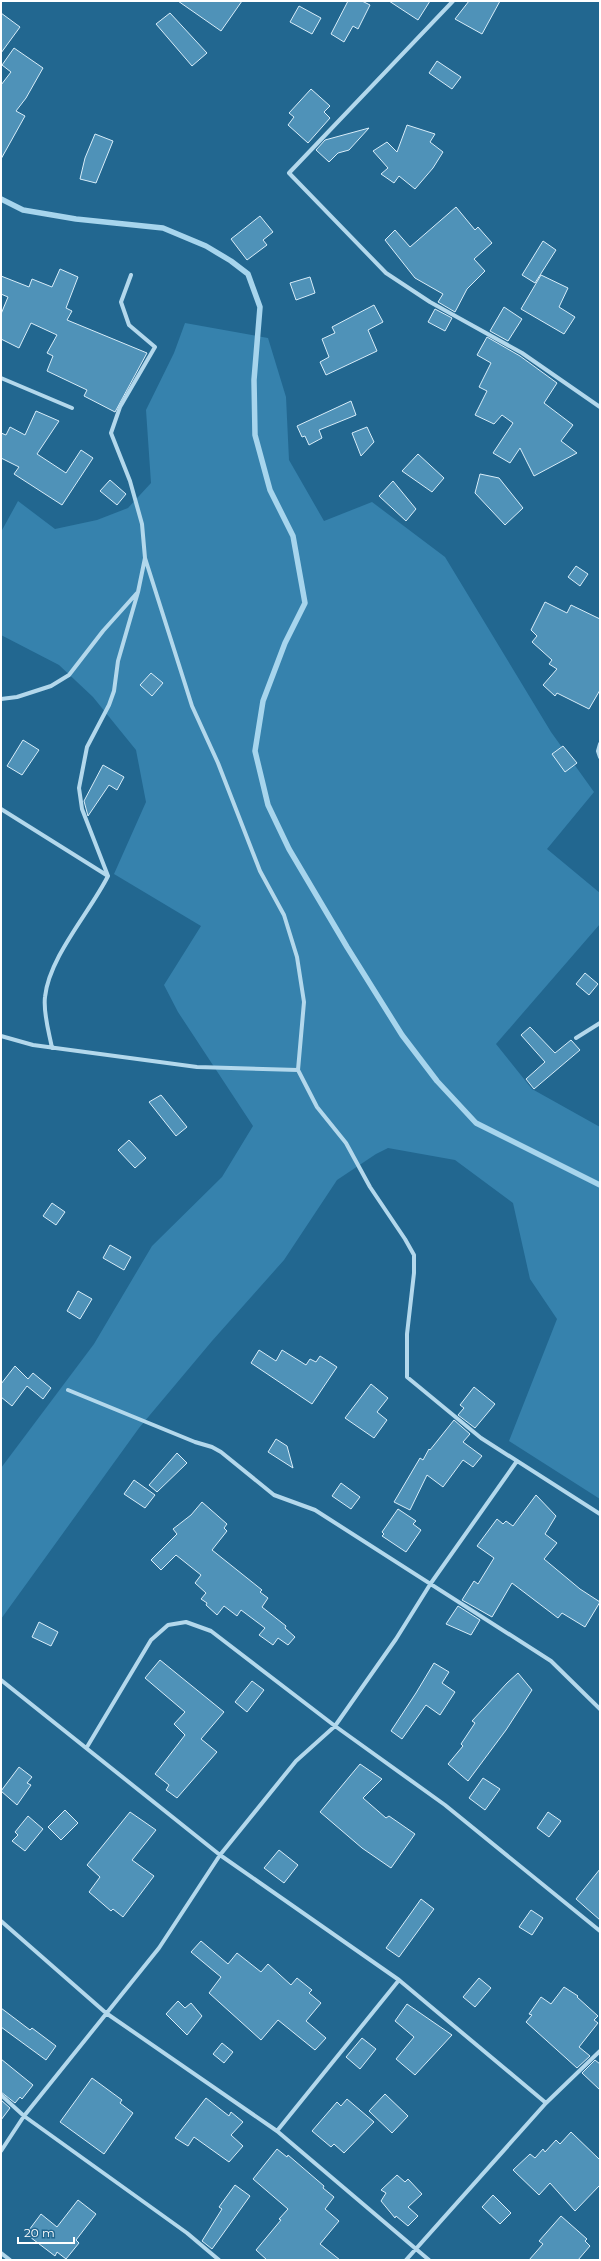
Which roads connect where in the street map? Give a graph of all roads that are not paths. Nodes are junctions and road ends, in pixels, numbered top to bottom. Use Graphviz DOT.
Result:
graph roads {
  1 [pos="453,1"];
  2 [pos="131,275"];
  3 [pos="1,378"];
  4 [pos="72,408"];
  5 [pos="600,408"];
  6 [pos="145,558"];
  7 [pos="138,592"];
  8 [pos="1,699"];
  9 [pos="600,744"];
  10 [pos="600,757"];
  11 [pos="1,809"];
  12 [pos="108,876"];
  13 [pos="600,1023"];
  14 [pos="1,1036"];
  15 [pos="576,1038"];
  16 [pos="52,1048"];
  17 [pos="298,1070"];
  18 [pos="68,1390"];
  19 [pos="517,1461"];
  20 [pos="600,1514"];
  21 [pos="431,1583"];
  22 [pos="1,1680"];
  23 [pos="600,1709"];
  24 [pos="335,1726"];
  25 [pos="87,1747"];
  26 [pos="220,1854"];
  27 [pos="1,1921"];
  28 [pos="600,1931"];
  29 [pos="399,1980"];
  30 [pos="106,2013"];
  31 [pos="600,2051"];
  32 [pos="1,2095"];
  33 [pos="546,2103"];
  34 [pos="24,2116"];
  35 [pos="277,2131"];
  36 [pos="1,2151"];
  37 [pos="417,2248"];
  38 [pos="1,2253"];
  39 [pos="10,2260"];
  40 [pos="219,2260"];
  41 [pos="406,2260"];
  42 [pos="429,2260"];
  1 -- 5 [label="street"];
  2 -- 6 [label="street"];
  3 -- 4 [label="street"];
  6 -- 7 [label="street"];
  6 -- 17 [label="street"];
  7 -- 8 [label="street"];
  7 -- 12 [label="street"];
  9 -- 10 [label="street"];
  11 -- 12 [label="street"];
  12 -- 16 [label="street"];
  13 -- 15 [label="street"];
  14 -- 16 [label="street"];
  16 -- 17 [label="street"];
  17 -- 19 [label="street"];
  18 -- 21 [label="street"];
  19 -- 20 [label="street"];
  19 -- 21 [label="street"];
  21 -- 23 [label="street"];
  21 -- 24 [label="street"];
  22 -- 25 [label="street"];
  24 -- 25 [label="street"];
  24 -- 26 [label="street"];
  24 -- 28 [label="street"];
  25 -- 26 [label="street"];
  26 -- 29 [label="street"];
  26 -- 30 [label="street"];
  27 -- 30 [label="street"];
  29 -- 33 [label="street"];
  29 -- 35 [label="street"];
  30 -- 34 [label="street"];
  30 -- 35 [label="street"];
  31 -- 33 [label="street"];
  32 -- 34 [label="street"];
  33 -- 37 [label="street"];
  34 -- 36 [label="street"];
  34 -- 40 [label="street"];
  35 -- 37 [label="street"];
  37 -- 41 [label="street"];
  37 -- 42 [label="street"];
  38 -- 39 [label="street"];
}
